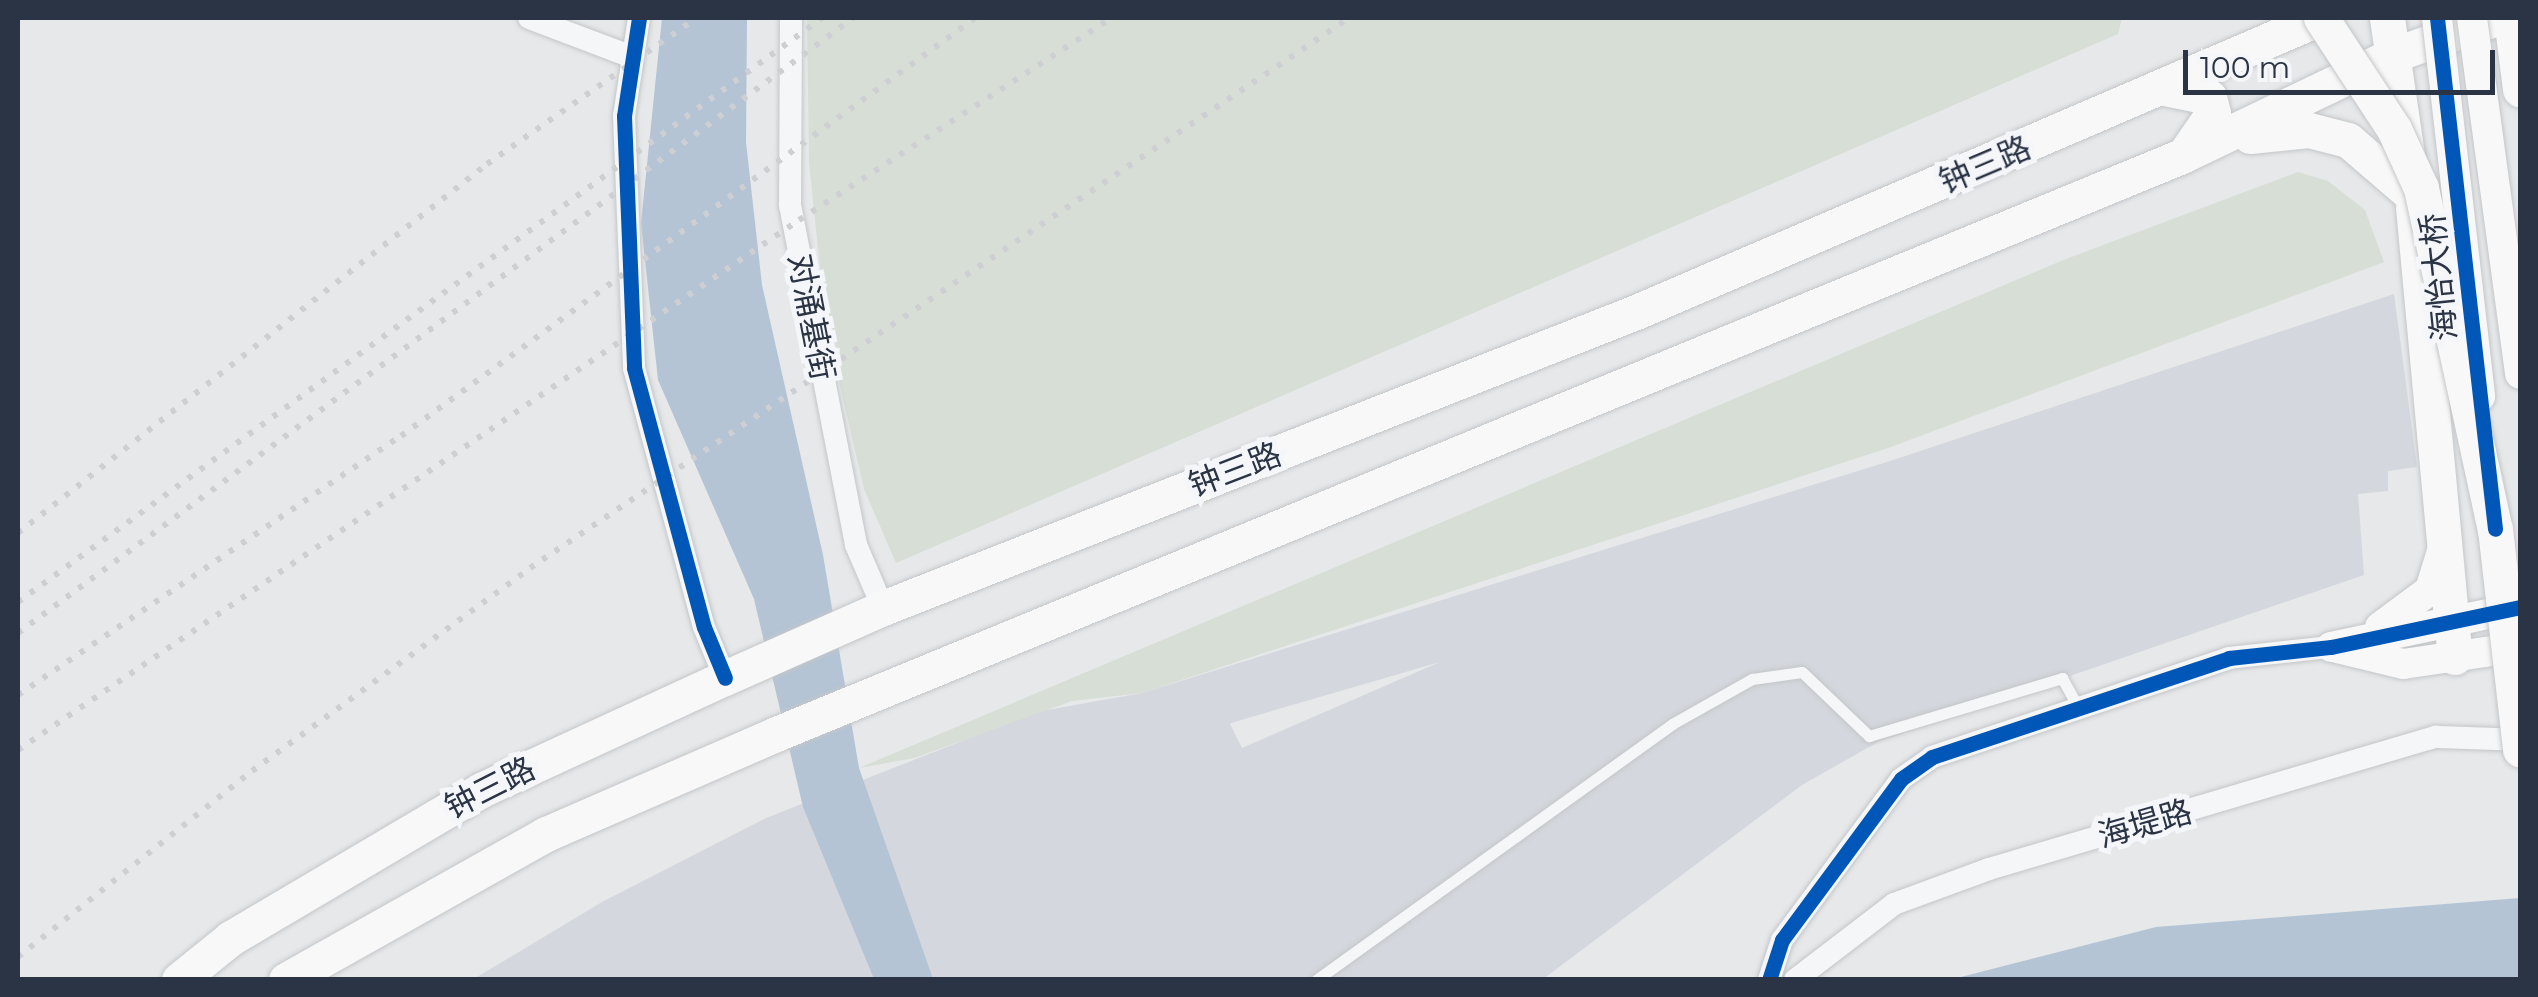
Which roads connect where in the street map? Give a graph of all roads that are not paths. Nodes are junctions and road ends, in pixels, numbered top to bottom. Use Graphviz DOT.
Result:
graph roads {
  1 [pos="529,18"];
  2 [pos="638,18"];
  3 [pos="791,18"];
  4 [pos="2285,18"];
  5 [pos="2321,18"];
  6 [pos="2387,18"];
  7 [pos="2437,18"];
  8 [pos="2472,18"];
  9 [pos="2497,18"];
  10 [pos="2511,18"];
  11 [pos="2254,45"];
  12 [pos="2393,54"];
  13 [pos="632,57"];
  14 [pos="2165,88"];
  15 [pos="2520,89"];
  16 [pos="2182,156"];
  17 [pos="2412,195"];
  18 [pos="2520,374"];
  19 [pos="2495,530"];
  20 [pos="2443,542"];
  21 [pos="2520,607"];
  22 [pos="883,608"];
  23 [pos="2451,618"];
  24 [pos="2331,646"];
  25 [pos="2520,647"];
  26 [pos="2455,657"];
  27 [pos="725,678"];
  28 [pos="2080,710"];
  29 [pos="2520,740"];
  30 [pos="2520,750"];
  31 [pos="178,980"];
  32 [pos="286,980"];
  33 [pos="1316,980"];
  34 [pos="1768,980"];
  35 [pos="1795,980"];
  1 -- 13 [label="street"];
  2 -- 13 [label="street"];
  3 -- 22 [label="street, 对涌基街"];
  4 -- 11 [label="main road"];
  5 -- 11 [label="main road, 钟三路"];
  5 -- 19 [label="main road, bridge"];
  6 -- 12 [label="main road"];
  7 -- 19 [label="street, 海怡大桥, bridge"];
  8 -- 18 [label="street, 海怡大桥, bridge"];
  9 -- 12 [label="main road, 钟三路"];
  10 -- 15 [label="main road"];
  11 -- 14 [label="main road, 钟三路"];
  12 -- 16 [label="main road, 钟三路"];
  12 -- 17 [label="main road"];
  13 -- 27 [label="street"];
  14 -- 16 [label="main road"];
  14 -- 22 [label="main road, 钟三路"];
  16 -- 17 [label="main road"];
  16 -- 32 [label="main road, 钟三路"];
  17 -- 20 [label="main road"];
  19 -- 30 [label="main road, 海怡大桥, bridge"];
  20 -- 23 [label="main road"];
  20 -- 24 [label="street"];
  21 -- 23 [label="street"];
  22 -- 27 [label="main road, 钟三路"];
  23 -- 24 [label="street"];
  23 -- 26 [label="main road"];
  24 -- 26 [label="street"];
  24 -- 28 [label="street"];
  25 -- 26 [label="street"];
  27 -- 31 [label="main road, 钟三路"];
  28 -- 33 [label="lane"];
  28 -- 34 [label="street"];
  29 -- 35 [label="street, 海堤路"];
}
